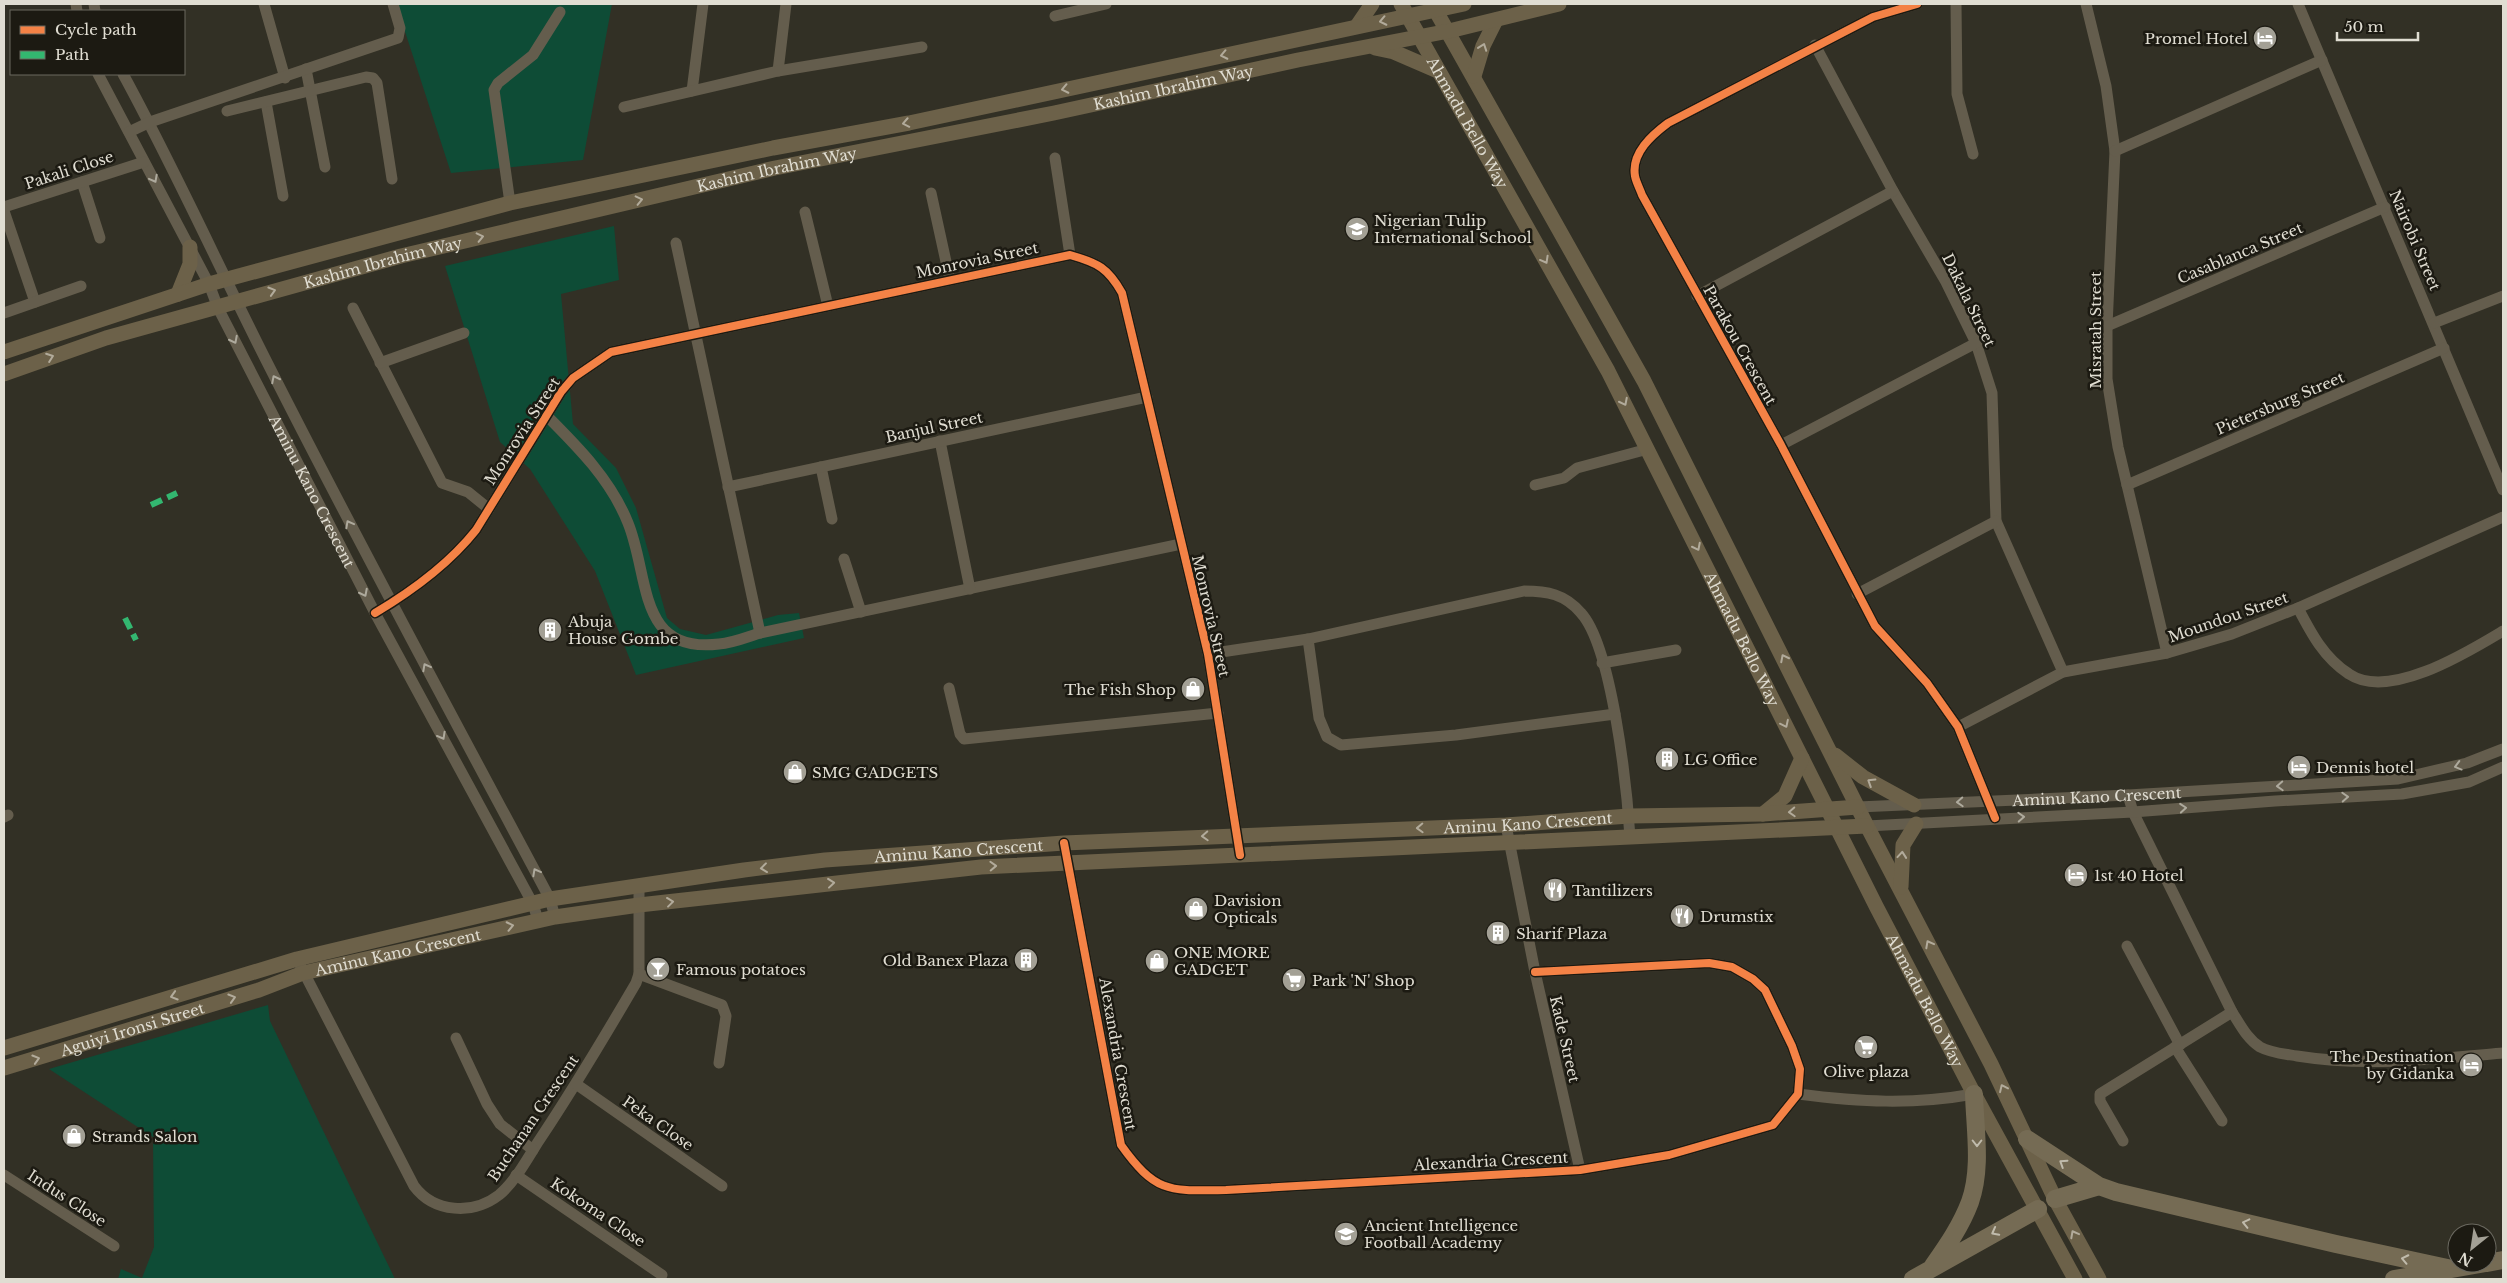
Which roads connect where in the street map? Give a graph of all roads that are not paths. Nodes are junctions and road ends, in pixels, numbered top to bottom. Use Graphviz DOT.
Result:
graph roads {
  1 [pos="264,4"];
  2 [pos="393,4"];
  3 [pos="703,4"];
  4 [pos="786,4"];
  5 [pos="1106,4"];
  6 [pos="1372,4"];
  7 [pos="1464,4"];
  8 [pos="1559,4"];
  9 [pos="1917,4"];
  10 [pos="1956,4"];
  11 [pos="2086,4"];
  12 [pos="2298,4"];
  13 [pos="1434,7"];
  14 [pos="1404,10"];
  15 [pos="560,12"];
  16 [pos="1055,16"];
  17 [pos="1496,20"];
  18 [pos="1357,26"];
  19 [pos="1449,31"];
  20 [pos="1419,36"];
  21 [pos="1815,45"];
  22 [pos="1369,46"];
  23 [pos="922,47"];
  24 [pos="2322,60"];
  25 [pos="306,69"];
  26 [pos="778,71"];
  27 [pos="1438,71"];
  28 [pos="99,75"];
  29 [pos="124,75"];
  30 [pos="1474,76"];
  31 [pos="285,78"];
  32 [pos="311,91"];
  33 [pos="692,91"];
  34 [pos="266,102"];
  35 [pos="624,107"];
  36 [pos="227,112"];
  37 [pos="150,122"];
  38 [pos="129,132"];
  39 [pos="2115,151"];
  40 [pos="1973,154"];
  41 [pos="1055,158"];
  42 [pos="144,162"];
  43 [pos="325,167"];
  44 [pos="392,179"];
  45 [pos="82,182"];
  46 [pos="1893,191"];
  47 [pos="931,193"];
  48 [pos="283,196"];
  49 [pos="510,204"];
  50 [pos="2385,208"];
  51 [pos="4,209"];
  52 [pos="805,212"];
  53 [pos="100,238"];
  54 [pos="676,243"];
  55 [pos="190,247"];
  56 [pos="1070,255"];
  57 [pos="218,264"];
  58 [pos="245,275"];
  59 [pos="226,280"];
  60 [pos="950,280"];
  61 [pos="209,284"];
  62 [pos="81,286"];
  63 [pos="178,294"];
  64 [pos="1697,296"];
  65 [pos="2503,296"];
  66 [pos="35,302"];
  67 [pos="237,302"];
  68 [pos="828,306"];
  69 [pos="218,308"];
  70 [pos="353,308"];
  71 [pos="4,313"];
  72 [pos="2434,323"];
  73 [pos="2107,326"];
  74 [pos="464,333"];
  75 [pos="696,334"];
  76 [pos="1976,343"];
  77 [pos="2444,348"];
  78 [pos="4,352"];
  79 [pos="380,363"];
  80 [pos="4,374"];
  81 [pos="1147,397"];
  82 [pos="546,415"];
  83 [pos="940,441"];
  84 [pos="1781,445"];
  85 [pos="1648,449"];
  86 [pos="821,467"];
  87 [pos="1535,485"];
  88 [pos="2127,485"];
  89 [pos="728,487"];
  90 [pos="2503,490"];
  91 [pos="489,509"];
  92 [pos="2503,517"];
  93 [pos="832,519"];
  94 [pos="1996,522"];
  95 [pos="1181,544"];
  96 [pos="844,559"];
  97 [pos="970,589"];
  98 [pos="1857,594"];
  99 [pos="392,603"];
  100 [pos="2298,608"];
  101 [pos="861,612"];
  102 [pos="375,613"];
  103 [pos="2503,631"];
  104 [pos="760,633"];
  105 [pos="1308,639"];
  106 [pos="1676,650"];
  107 [pos="1208,654"];
  108 [pos="2167,654"];
  109 [pos="1602,663"];
  110 [pos="2063,672"];
  111 [pos="949,688"];
  112 [pos="1218,713"];
  113 [pos="1615,714"];
  114 [pos="1958,727"];
  115 [pos="2503,748"];
  116 [pos="1831,752"];
  117 [pos="1802,758"];
  118 [pos="2503,767"];
  119 [pos="2128,795"];
  120 [pos="1990,800"];
  121 [pos="1914,805"];
  122 [pos="1858,807"];
  123 [pos="1827,810"];
  124 [pos="2133,812"];
  125 [pos="1763,814"];
  126 [pos="1629,816"];
  127 [pos="1996,818"];
  128 [pos="1916,824"];
  129 [pos="1506,825"];
  130 [pos="1867,826"];
  131 [pos="1818,828"];
  132 [pos="1836,828"];
  133 [pos="1238,835"];
  134 [pos="1630,837"];
  135 [pos="1509,842"];
  136 [pos="1064,843"];
  137 [pos="1846,847"];
  138 [pos="1240,855"];
  139 [pos="1067,864"];
  140 [pos="639,885"];
  141 [pos="1901,891"];
  142 [pos="550,899"];
  143 [pos="533,904"];
  144 [pos="640,906"];
  145 [pos="555,916"];
  146 [pos="538,920"];
  147 [pos="2126,946"];
  148 [pos="300,966"];
  149 [pos="254,971"];
  150 [pos="1534,972"];
  151 [pos="639,974"];
  152 [pos="259,990"];
  153 [pos="2232,1012"];
  154 [pos="456,1038"];
  155 [pos="2178,1046"];
  156 [pos="4,1048"];
  157 [pos="2503,1053"];
  158 [pos="719,1063"];
  159 [pos="4,1068"];
  160 [pos="576,1084"];
  161 [pos="1798,1094"];
  162 [pos="1974,1094"];
  163 [pos="2222,1121"];
  164 [pos="2027,1139"];
  165 [pos="2123,1142"];
  166 [pos="533,1150"];
  167 [pos="1580,1170"];
  168 [pos="4,1175"];
  169 [pos="516,1175"];
  170 [pos="722,1186"];
  171 [pos="2099,1186"];
  172 [pos="2055,1200"];
  173 [pos="2038,1209"];
  174 [pos="114,1246"];
  175 [pos="1933,1266"];
  176 [pos="2447,1268"];
  177 [pos="2447,1270"];
  178 [pos="662,1275"];
  179 [pos="2098,1278"];
  180 [pos="1913,1279"];
  181 [pos="2075,1279"];
  182 [pos="2394,1279"];
  1 -- 31 [label="street"];
  2 -- 25 [label="street"];
  3 -- 33 [label="street"];
  4 -- 26 [label="street"];
  5 -- 16 [label="street"];
  6 -- 18 [label="main road"];
  7 -- 13 [label="main road, Kashim Ibrahim Way"];
  8 -- 17 [label="main road, Kashim Ibrahim Way"];
  9 -- 21 [label="street, Parakou Crescent"];
  10 -- 40 [label="street"];
  11 -- 39 [label="street, Misratah Street"];
  12 -- 24 [label="street, Nairobi Street"];
  13 -- 14 [label="main road, Kashim Ibrahim Way"];
  13 -- 19 [label="main road, Ahmadu Bello Way"];
  14 -- 18 [label="main road, Kashim Ibrahim Way, one-way"];
  14 -- 20 [label="main road, Ahmadu Bello Way"];
  15 -- 49 [label="street"];
  17 -- 19 [label="main road, Kashim Ibrahim Way"];
  30 -- 17 [label="main road, one-way"];
  18 -- 49 [label="main road, Kashim Ibrahim Way, one-way"];
  19 -- 20 [label="main road, Kashim Ibrahim Way"];
  19 -- 30 [label="main road, Ahmadu Bello Way"];
  20 -- 22 [label="main road, Kashim Ibrahim Way"];
  20 -- 27 [label="main road, Ahmadu Bello Way"];
  21 -- 46 [label="street, Dakala Street"];
  21 -- 64 [label="street, Parakou Crescent"];
  22 -- 27 [label="main road"];
  67 -- 22 [label="main road, Kashim Ibrahim Way, one-way"];
  23 -- 26 [label="street"];
  24 -- 39 [label="street"];
  24 -- 50 [label="street, Nairobi Street"];
  25 -- 31 [label="street"];
  25 -- 32 [label="street"];
  26 -- 33 [label="street"];
  27 -- 85 [label="main road, Ahmadu Bello Way, one-way"];
  28 -- 38 [label="street, Aminu Kano Crescent"];
  29 -- 37 [label="street, Aminu Kano Crescent"];
  116 -- 30 [label="main road, Ahmadu Bello Way, one-way"];
  31 -- 37 [label="street"];
  32 -- 34 [label="street"];
  32 -- 43 [label="street"];
  32 -- 44 [label="street"];
  33 -- 35 [label="street"];
  34 -- 36 [label="street"];
  34 -- 48 [label="street"];
  37 -- 38 [label="street"];
  37 -- 57 [label="street, Aminu Kano Crescent"];
  38 -- 42 [label="street, Aminu Kano Crescent"];
  39 -- 73 [label="street, Misratah Street"];
  41 -- 56 [label="street"];
  42 -- 45 [label="street, Pakali Close"];
  42 -- 55 [label="street, Aminu Kano Crescent, one-way"];
  45 -- 51 [label="street, Pakali Close"];
  45 -- 53 [label="street"];
  46 -- 64 [label="street"];
  46 -- 76 [label="street, Dakala Street"];
  47 -- 60 [label="street"];
  49 -- 58 [label="main road, Kashim Ibrahim Way"];
  50 -- 72 [label="street, Nairobi Street"];
  50 -- 73 [label="street, Casablanca Street"];
  51 -- 66 [label="street"];
  52 -- 68 [label="street"];
  54 -- 75 [label="street"];
  55 -- 61 [label="street, Aminu Kano Crescent"];
  55 -- 63 [label="main road"];
  56 -- 60 [label="street, Monrovia Street"];
  56 -- 81 [label="street, Monrovia Street"];
  57 -- 58 [label="street"];
  57 -- 59 [label="street, Aminu Kano Crescent"];
  58 -- 59 [label="main road, Kashim Ibrahim Way"];
  59 -- 61 [label="main road, Kashim Ibrahim Way"];
  59 -- 67 [label="street, Aminu Kano Crescent"];
  60 -- 68 [label="street, Monrovia Street"];
  61 -- 63 [label="main road, Kashim Ibrahim Way"];
  61 -- 69 [label="street, Aminu Kano Crescent"];
  62 -- 66 [label="street"];
  63 -- 78 [label="main road, Kashim Ibrahim Way"];
  64 -- 84 [label="street, Parakou Crescent"];
  65 -- 72 [label="street"];
  66 -- 71 [label="street"];
  67 -- 69 [label="main road, Kashim Ibrahim Way"];
  99 -- 67 [label="street, Aminu Kano Crescent, one-way"];
  68 -- 75 [label="street, Monrovia Street"];
  80 -- 69 [label="main road, Kashim Ibrahim Way, one-way"];
  69 -- 102 [label="street, Aminu Kano Crescent, one-way"];
  70 -- 79 [label="street"];
  72 -- 77 [label="street, Nairobi Street"];
  73 -- 88 [label="street, Misratah Street"];
  74 -- 79 [label="street"];
  75 -- 82 [label="street, Monrovia Street"];
  75 -- 89 [label="street"];
  76 -- 84 [label="street"];
  76 -- 94 [label="street, Dakala Street"];
  77 -- 88 [label="street, Pietersburg Street"];
  77 -- 90 [label="street, Nairobi Street"];
  79 -- 91 [label="street"];
  81 -- 83 [label="street, Banjul Street"];
  81 -- 95 [label="street, Monrovia Street"];
  82 -- 91 [label="street, Monrovia Street"];
  82 -- 104 [label="street"];
  83 -- 86 [label="street, Banjul Street"];
  83 -- 97 [label="street"];
  84 -- 98 [label="street, Parakou Crescent"];
  85 -- 87 [label="street"];
  85 -- 117 [label="main road, Ahmadu Bello Way, one-way"];
  86 -- 89 [label="street, Banjul Street"];
  86 -- 93 [label="street"];
  88 -- 108 [label="street, Misratah Street"];
  89 -- 104 [label="street"];
  91 -- 99 [label="street, Monrovia Street"];
  92 -- 100 [label="street, Moundou Street"];
  94 -- 98 [label="street"];
  94 -- 110 [label="street, Dakala Street"];
  95 -- 97 [label="street"];
  95 -- 107 [label="street, Monrovia Street"];
  96 -- 101 [label="street"];
  97 -- 101 [label="street"];
  98 -- 114 [label="street, Parakou Crescent"];
  99 -- 102 [label="street, Monrovia Street"];
  142 -- 99 [label="street, Aminu Kano Crescent, one-way"];
  100 -- 103 [label="street"];
  100 -- 108 [label="street, Moundou Street"];
  101 -- 104 [label="street"];
  102 -- 143 [label="street, Aminu Kano Crescent, one-way"];
  105 -- 107 [label="street"];
  105 -- 109 [label="street"];
  105 -- 113 [label="street"];
  106 -- 109 [label="street"];
  107 -- 112 [label="street, Monrovia Street"];
  108 -- 110 [label="street, Moundou Street"];
  109 -- 113 [label="street"];
  110 -- 114 [label="street, Moundou Street"];
  111 -- 112 [label="street"];
  112 -- 133 [label="street, Monrovia Street"];
  113 -- 126 [label="street"];
  114 -- 120 [label="street, Parakou Crescent"];
  115 -- 119 [label="street, Aminu Kano Crescent, one-way"];
  121 -- 116 [label="main road, one-way"];
  116 -- 122 [label="main road, Ahmadu Bello Way"];
  117 -- 123 [label="main road, Ahmadu Bello Way"];
  117 -- 125 [label="main road"];
  124 -- 118 [label="street, one-way"];
  119 -- 120 [label="street, Aminu Kano Crescent"];
  119 -- 124 [label="street"];
  120 -- 121 [label="street, Aminu Kano Crescent, one-way"];
  120 -- 127 [label="street, Parakou Crescent"];
  121 -- 122 [label="street, Aminu Kano Crescent"];
  122 -- 123 [label="main road, Aminu Kano Crescent"];
  122 -- 130 [label="main road, Ahmadu Bello Way"];
  123 -- 125 [label="main road, Aminu Kano Crescent, one-way"];
  123 -- 132 [label="main road, Ahmadu Bello Way"];
  127 -- 124 [label="street, one-way"];
  124 -- 153 [label="street"];
  125 -- 126 [label="main road, Aminu Kano Crescent"];
  126 -- 129 [label="main road, Aminu Kano Crescent"];
  126 -- 134 [label="street"];
  127 -- 128 [label="street"];
  128 -- 130 [label="street"];
  141 -- 128 [label="main road, one-way"];
  129 -- 133 [label="main road, Aminu Kano Crescent, one-way"];
  129 -- 135 [label="street, Kade Street"];
  130 -- 132 [label="main road, Aminu Kano Crescent"];
  130 -- 141 [label="main road, Ahmadu Bello Way"];
  131 -- 132 [label="main road, Aminu Kano Crescent"];
  131 -- 134 [label="main road, Aminu Kano Crescent"];
  131 -- 137 [label="main road"];
  132 -- 137 [label="main road, Ahmadu Bello Way"];
  133 -- 136 [label="main road, Aminu Kano Crescent, one-way"];
  133 -- 138 [label="street, Monrovia Street"];
  134 -- 135 [label="main road, Aminu Kano Crescent"];
  135 -- 138 [label="main road, Aminu Kano Crescent"];
  135 -- 150 [label="street, Kade Street"];
  136 -- 139 [label="street, Alexandria Crescent"];
  136 -- 140 [label="main road, Aminu Kano Crescent, one-way"];
  137 -- 162 [label="main road, Ahmadu Bello Way"];
  138 -- 139 [label="main road, Aminu Kano Crescent"];
  144 -- 139 [label="main road, Aminu Kano Crescent, one-way"];
  139 -- 167 [label="street, Alexandria Crescent"];
  140 -- 142 [label="main road, Aminu Kano Crescent"];
  140 -- 144 [label="street, Buchanan Crescent"];
  164 -- 141 [label="main road, Ahmadu Bello Way, one-way"];
  142 -- 143 [label="main road, Aminu Kano Crescent"];
  142 -- 145 [label="street, Aminu Kano Crescent"];
  143 -- 146 [label="street, Aminu Kano Crescent"];
  143 -- 148 [label="main road, Aminu Kano Crescent"];
  144 -- 145 [label="main road, Aminu Kano Crescent"];
  144 -- 151 [label="street, Buchanan Crescent"];
  145 -- 146 [label="main road, Aminu Kano Crescent"];
  148 -- 146 [label="main road, Aminu Kano Crescent, one-way"];
  147 -- 155 [label="street"];
  148 -- 149 [label="main road, Aminu Kano Crescent"];
  148 -- 152 [label="main road, Aminu Kano Crescent"];
  148 -- 169 [label="street, Buchanan Crescent"];
  149 -- 156 [label="main road, Aguiyi Ironsi Street, one-way"];
  150 -- 161 [label="street"];
  150 -- 167 [label="street, Kade Street"];
  151 -- 158 [label="street"];
  151 -- 160 [label="street, Buchanan Crescent"];
  159 -- 152 [label="main road, Aguiyi Ironsi Street, one-way"];
  153 -- 155 [label="street"];
  153 -- 157 [label="street"];
  154 -- 166 [label="street"];
  155 -- 163 [label="street"];
  155 -- 165 [label="street"];
  160 -- 166 [label="street, Buchanan Crescent"];
  160 -- 170 [label="street, Peka Close"];
  161 -- 162 [label="street"];
  161 -- 167 [label="street, Alexandria Crescent"];
  162 -- 173 [label="main road, Ahmadu Bello Way"];
  162 -- 175 [label="highway, one-way"];
  171 -- 164 [label="highway, one-way"];
  164 -- 172 [label="main road, Ahmadu Bello Way"];
  166 -- 169 [label="street, Buchanan Crescent"];
  168 -- 174 [label="street, Indus Close"];
  169 -- 178 [label="street, Kokoma Close"];
  171 -- 172 [label="highway"];
  176 -- 171 [label="highway, one-way"];
  179 -- 172 [label="main road, Ahmadu Bello Way, one-way"];
  173 -- 175 [label="highway, one-way"];
  173 -- 181 [label="main road, Ahmadu Bello Way"];
  175 -- 180 [label="highway"];
  177 -- 182 [label="highway"];
}
